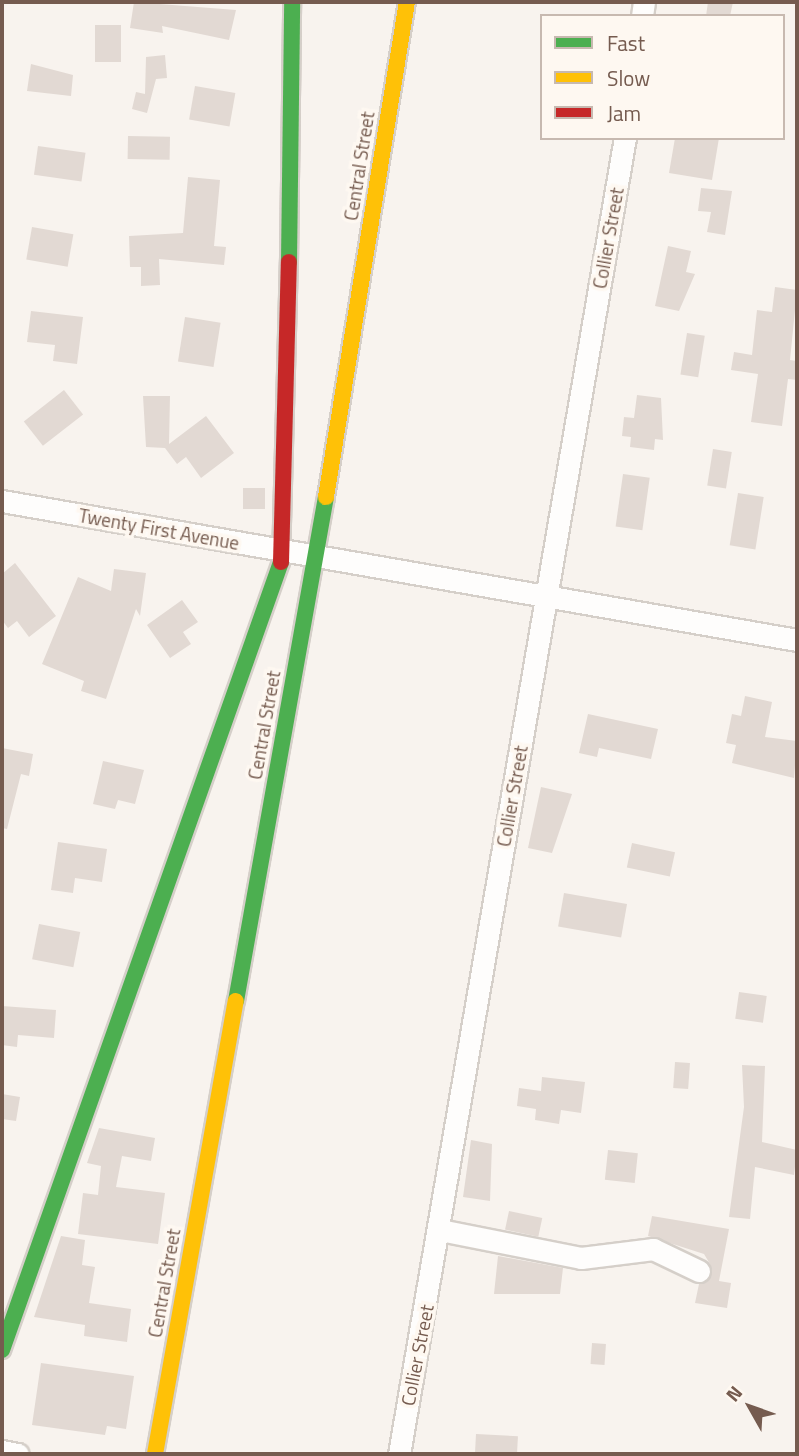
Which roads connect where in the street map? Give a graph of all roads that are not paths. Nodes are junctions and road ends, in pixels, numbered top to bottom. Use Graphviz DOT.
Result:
graph roads {
  1 [pos="292,2"];
  2 [pos="407,2"];
  3 [pos="625,140"];
  4 [pos="2,501"];
  5 [pos="285,552"];
  6 [pos="316,558"];
  7 [pos="548,596"];
  8 [pos="797,640"];
  9 [pos="440,1230"];
  10 [pos="699,1271"];
  11 [pos="2,1350"];
  12 [pos="2,1451"];
  13 [pos="18,1454"];
  14 [pos="155,1454"];
  15 [pos="399,1454"];
  1 -- 5 [label="main road"];
  2 -- 6 [label="main road, Central Street"];
  3 -- 7 [label="street, Collier Street"];
  4 -- 5 [label="street, Twenty First Avenue"];
  5 -- 6 [label="street, Twenty First Avenue"];
  5 -- 11 [label="main road"];
  6 -- 7 [label="street, Twenty First Avenue"];
  6 -- 14 [label="main road, Central Street"];
  7 -- 8 [label="street, Twenty First Avenue"];
  7 -- 9 [label="street, Collier Street"];
  9 -- 10 [label="street"];
  9 -- 15 [label="street, Collier Street"];
  12 -- 13 [label="street"];
}
